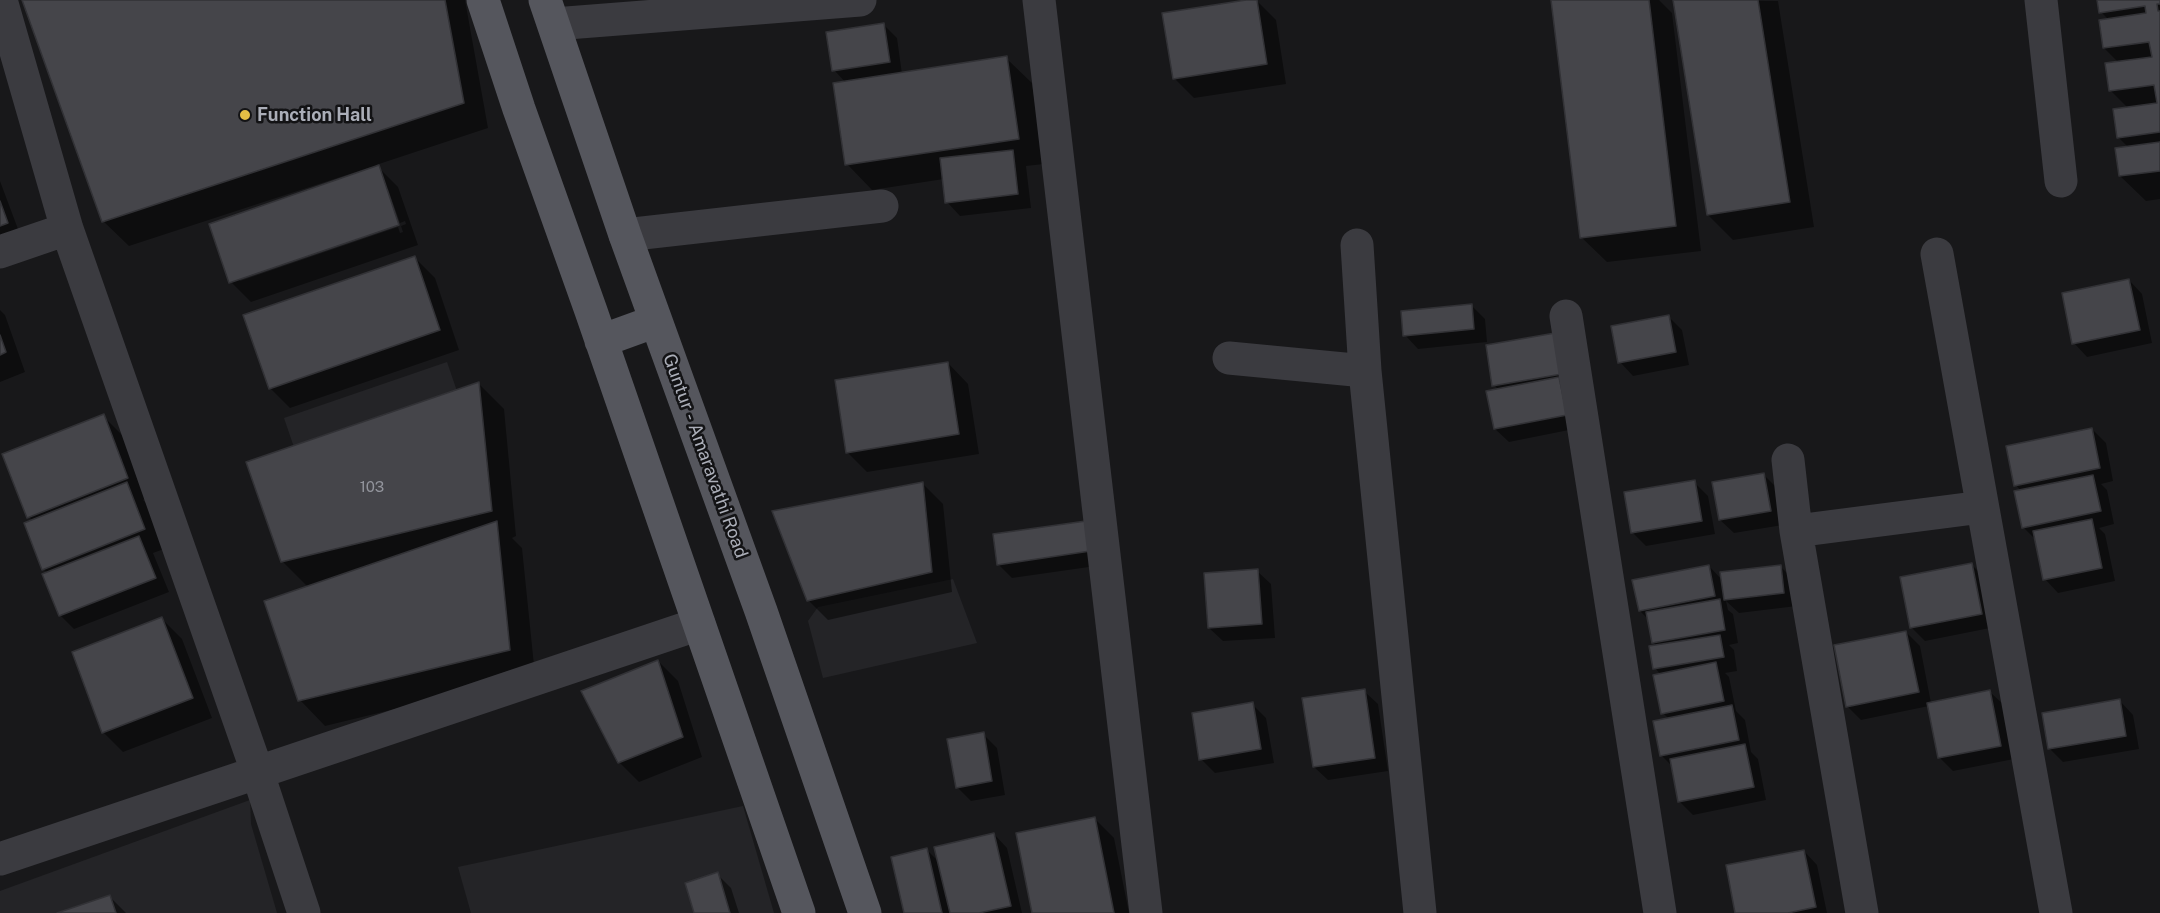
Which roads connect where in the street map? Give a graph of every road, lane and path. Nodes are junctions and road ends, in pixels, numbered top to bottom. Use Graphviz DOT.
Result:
graph roads {
  1 [pos="1,0"];
  2 [pos="483,0"];
  3 [pos="860,0"];
  4 [pos="1038,0"];
  5 [pos="2041,0"];
  6 [pos="549,12"];
  7 [pos="2061,182"];
  8 [pos="882,206"];
  9 [pos="67,229"];
  10 [pos="624,235"];
  11 [pos="1357,245"];
  12 [pos="0,252"];
  13 [pos="1938,254"];
  14 [pos="1566,316"];
  15 [pos="656,321"];
  16 [pos="601,341"];
  17 [pos="1229,358"];
  18 [pos="1365,371"];
  19 [pos="1788,460"];
  20 [pos="1982,507"];
  21 [pos="1796,531"];
  22 [pos="699,624"];
  23 [pos="257,771"];
  24 [pos="0,859"];
  25 [pos="304,913"];
  26 [pos="799,913"];
  27 [pos="865,913"];
  28 [pos="1146,913"];
  29 [pos="1420,913"];
  30 [pos="1660,913"];
  31 [pos="1862,913"];
  32 [pos="2056,913"];
  1 -- 9 [label="street"];
  2 -- 16 [label="main road"];
  3 -- 6 [label="street"];
  4 -- 28 [label="street"];
  5 -- 7 [label="street"];
  6 -- 10 [label="main road, Guntur - Amaravathi Road"];
  8 -- 10 [label="street"];
  9 -- 12 [label="street"];
  9 -- 23 [label="street"];
  10 -- 15 [label="main road, Guntur - Amaravathi Road"];
  11 -- 18 [label="street"];
  13 -- 20 [label="street"];
  14 -- 30 [label="street"];
  15 -- 16 [label="main road"];
  15 -- 27 [label="main road, Guntur - Amaravathi Road"];
  16 -- 22 [label="main road"];
  17 -- 18 [label="street"];
  18 -- 29 [label="street"];
  19 -- 21 [label="street"];
  20 -- 21 [label="street"];
  20 -- 32 [label="street"];
  21 -- 31 [label="street"];
  22 -- 23 [label="street"];
  22 -- 26 [label="main road"];
  23 -- 24 [label="street"];
  23 -- 25 [label="street"];
}
